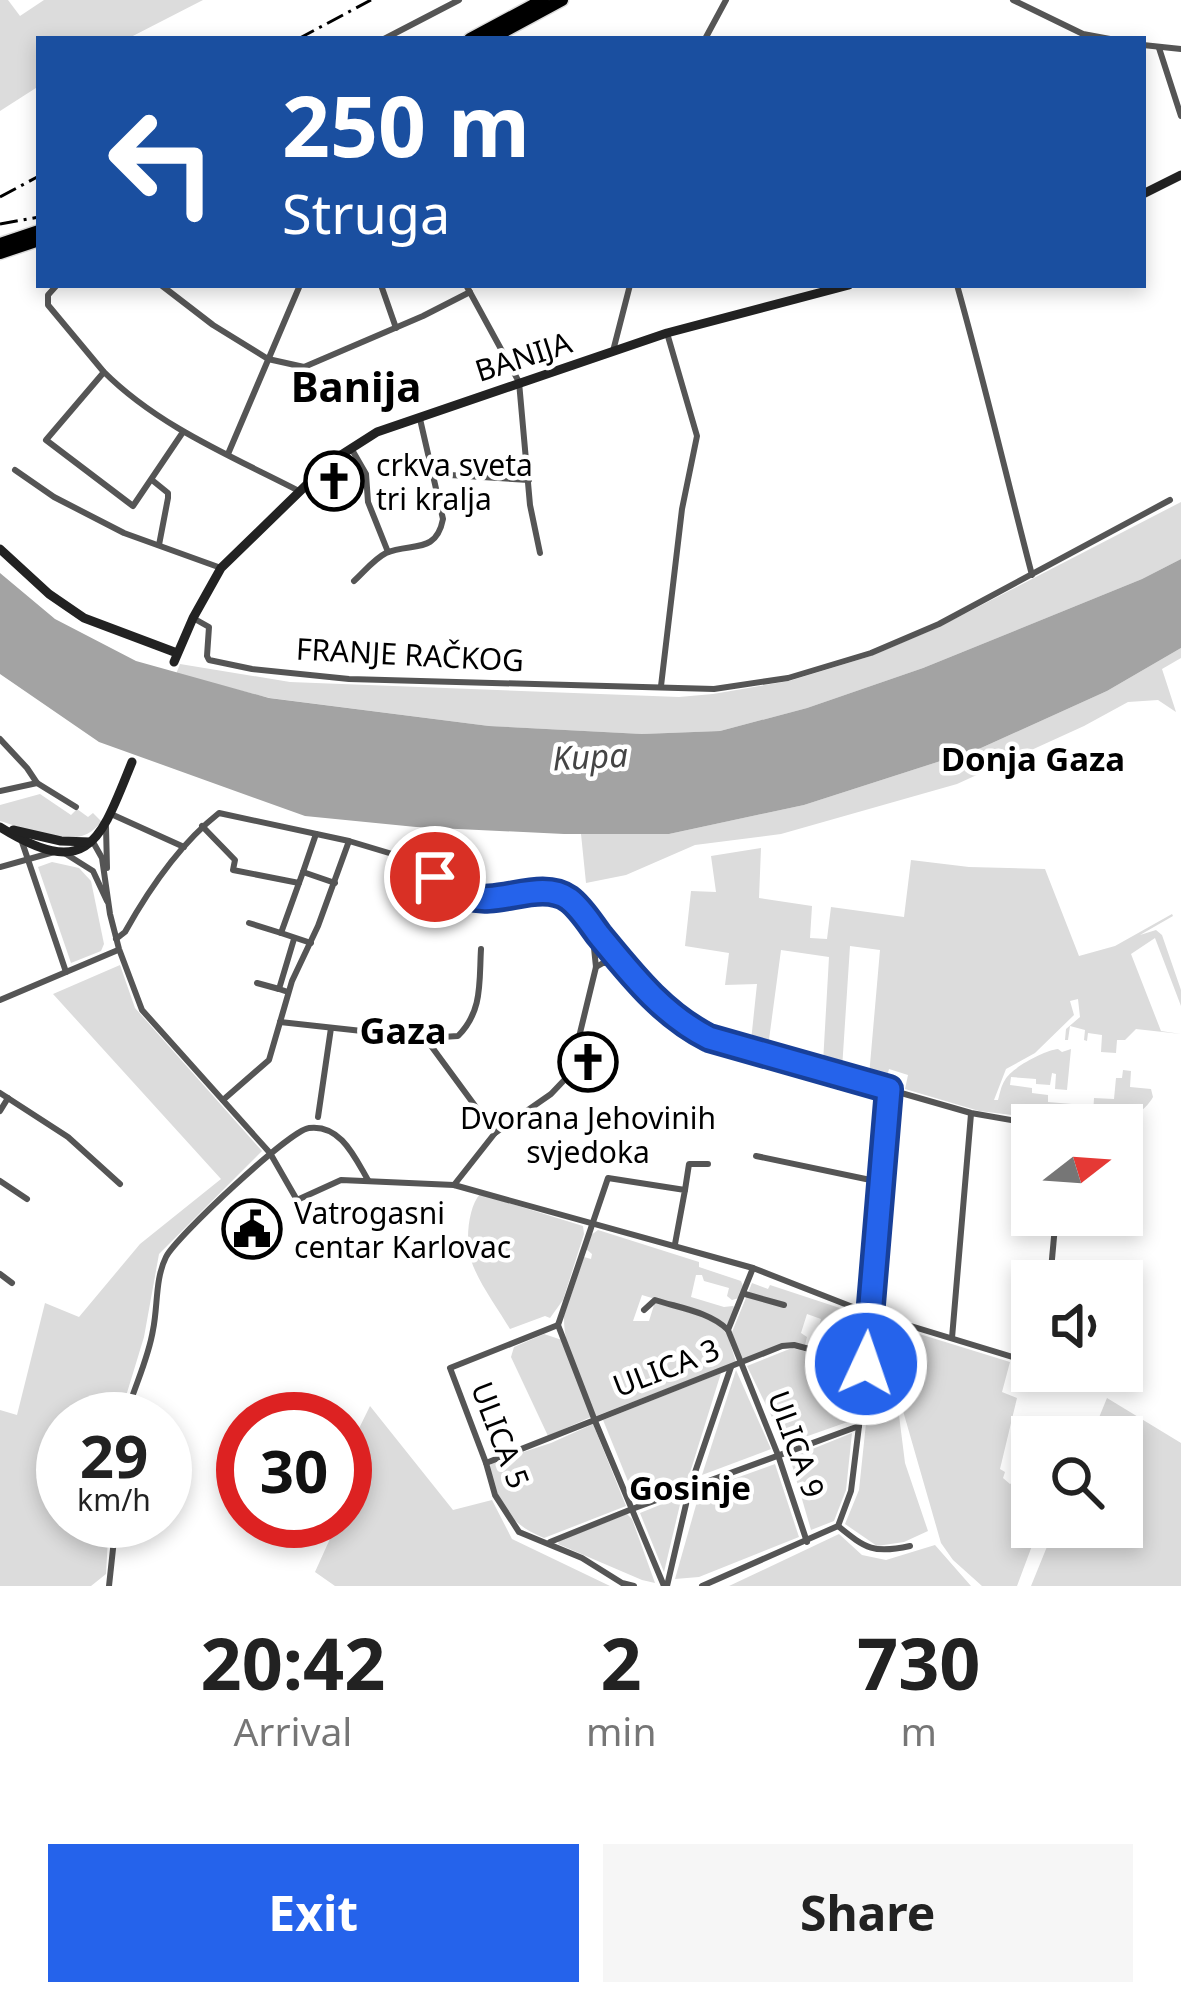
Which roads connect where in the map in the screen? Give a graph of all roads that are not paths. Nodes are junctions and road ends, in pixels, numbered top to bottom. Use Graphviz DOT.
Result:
graph roads {
  1 [pos="459,0"];
  2 [pos="543,0"];
  3 [pos="562,0"];
  4 [pos="726,0"];
  5 [pos="1013,0"];
  6 [pos="390,36"];
  7 [pos="476,36"];
  8 [pos="496,36"];
  9 [pos="707,36"];
  10 [pos="1094,36"];
  11 [pos="1146,46"];
  12 [pos="1159,48"];
  13 [pos="1181,49"];
  14 [pos="1181,116"];
  15 [pos="1181,175"];
  16 [pos="1146,192"];
  17 [pos="36,232"];
  18 [pos="36,241"];
  19 [pos="0,244"];
  20 [pos="0,253"];
  21 [pos="55,288"];
  22 [pos="165,288"];
  23 [pos="299,288"];
  24 [pos="382,288"];
  25 [pos="468,288"];
  26 [pos="628,288"];
  27 [pos="837,288"];
  28 [pos="958,288"];
  29 [pos="396,328"];
  30 [pos="667,333"];
  31 [pos="613,352"];
  32 [pos="268,359"];
  33 [pos="104,372"];
  34 [pos="519,382"];
  35 [pos="419,416"];
  36 [pos="184,432"];
  37 [pos="350,448"];
  38 [pos="228,454"];
  39 [pos="15,470"];
  40 [pos="434,474"];
  41 [pos="152,480"];
  42 [pos="529,480"];
  43 [pos="298,490"];
  44 [pos="1170,500"];
  45 [pos="159,545"];
  46 [pos="0,549"];
  47 [pos="388,552"];
  48 [pos="540,553"];
  49 [pos="221,568"];
  50 [pos="1032,575"];
  51 [pos="354,581"];
  52 [pos="193,619"];
  53 [pos="661,686"];
  54 [pos="0,739"];
  55 [pos="132,762"];
  56 [pos="31,773"];
  57 [pos="37,783"];
  58 [pos="26,785"];
  59 [pos="0,791"];
  60 [pos="76,807"];
  61 [pos="112,814"];
  62 [pos="105,826"];
  63 [pos="202,826"];
  64 [pos="1,828"];
  65 [pos="19,834"];
  66 [pos="316,834"];
  67 [pos="88,842"];
  68 [pos="349,842"];
  69 [pos="184,847"];
  70 [pos="59,852"];
  71 [pos="28,859"];
  72 [pos="0,867"];
  73 [pos="303,872"];
  74 [pos="96,875"];
  75 [pos="106,877"];
  76 [pos="299,883"];
  77 [pos="335,883"];
  78 [pos="108,903"];
  79 [pos="249,922"];
  80 [pos="591,926"];
  81 [pos="281,933"];
  82 [pos="116,939"];
  83 [pos="294,939"];
  84 [pos="311,943"];
  85 [pos="481,949"];
  86 [pos="119,950"];
  87 [pos="622,963"];
  88 [pos="596,967"];
  89 [pos="66,972"];
  90 [pos="257,982"];
  91 [pos="279,989"];
  92 [pos="289,992"];
  93 [pos="0,1000"];
  94 [pos="280,1022"];
  95 [pos="332,1028"];
  96 [pos="426,1038"];
  97 [pos="889,1089"];
  98 [pos="4,1096"];
  99 [pos="223,1100"];
  100 [pos="0,1111"];
  101 [pos="971,1113"];
  102 [pos="318,1117"];
  103 [pos="1011,1120"];
  104 [pos="495,1133"];
  105 [pos="270,1153"];
  106 [pos="756,1156"];
  107 [pos="708,1164"];
  108 [pos="368,1180"];
  109 [pos="0,1181"];
  110 [pos="880,1182"];
  111 [pos="120,1184"];
  112 [pos="454,1185"];
  113 [pos="685,1190"];
  114 [pos="28,1198"];
  115 [pos="592,1221"];
  116 [pos="675,1244"];
  117 [pos="753,1268"];
  118 [pos="0,1274"];
  119 [pos="12,1283"];
  120 [pos="745,1294"];
  121 [pos="784,1305"];
  122 [pos="644,1310"];
  123 [pos="868,1313"];
  124 [pos="558,1325"];
  125 [pos="728,1330"];
  126 [pos="952,1338"];
  127 [pos="1011,1357"];
  128 [pos="741,1363"];
  129 [pos="866,1364"];
  130 [pos="731,1367"];
  131 [pos="135,1392"];
  132 [pos="595,1420"];
  133 [pos="859,1426"];
  134 [pos="778,1455"];
  135 [pos="486,1463"];
  136 [pos="691,1487"];
  137 [pos="632,1508"];
  138 [pos="838,1526"];
  139 [pos="550,1542"];
  140 [pos="807,1542"];
  141 [pos="910,1546"];
  142 [pos="113,1548"];
  143 [pos="109,1586"];
  144 [pos="634,1586"];
  145 [pos="666,1586"];
  146 [pos="702,1586"];
  1 -- 6 [label="street"];
  2 -- 7 [label="highway"];
  3 -- 8 [label="highway"];
  4 -- 9 [label="street"];
  5 -- 10 [label="street"];
  11 -- 12 [label="street"];
  12 -- 13 [label="street"];
  12 -- 14 [label="street"];
  15 -- 16 [label="main road"];
  17 -- 19 [label="highway"];
  18 -- 20 [label="highway"];
  21 -- 33 [label="street"];
  22 -- 32 [label="street"];
  23 -- 32 [label="street"];
  24 -- 29 [label="street"];
  25 -- 29 [label="street"];
  25 -- 34 [label="street"];
  26 -- 31 [label="street"];
  27 -- 30 [label="main road, BANIJA"];
  28 -- 50 [label="street"];
  29 -- 32 [label="street"];
  30 -- 31 [label="main road, BANIJA"];
  30 -- 53 [label="street"];
  31 -- 34 [label="main road, BANIJA"];
  32 -- 38 [label="street"];
  33 -- 36 [label="street"];
  33 -- 41 [label="street"];
  34 -- 35 [label="main road, BANIJA"];
  34 -- 42 [label="street"];
  35 -- 37 [label="main road, BANIJA"];
  35 -- 40 [label="street"];
  36 -- 38 [label="street"];
  36 -- 41 [label="street"];
  37 -- 43 [label="main road, BANIJA"];
  37 -- 47 [label="street"];
  38 -- 43 [label="street"];
  39 -- 45 [label="street"];
  40 -- 42 [label="street"];
  40 -- 47 [label="street"];
  41 -- 45 [label="street"];
  42 -- 48 [label="street"];
  43 -- 49 [label="main road, BANIJA"];
  44 -- 50 [label="street"];
  45 -- 49 [label="street"];
  46 -- 52 [label="main road, BANIJA"];
  47 -- 51 [label="street"];
  49 -- 52 [label="main road, BANIJA"];
  50 -- 53 [label="street"];
  52 -- 53 [label="street, FRANJE RAČKOG"];
  54 -- 56 [label="street"];
  55 -- 61 [label="main road"];
  56 -- 57 [label="street"];
  56 -- 58 [label="street"];
  57 -- 58 [label="street"];
  57 -- 60 [label="street"];
  58 -- 59 [label="street"];
  61 -- 62 [label="main road"];
  61 -- 69 [label="street"];
  62 -- 67 [label="main road"];
  62 -- 75 [label="street"];
  63 -- 66 [label="street"];
  63 -- 69 [label="street"];
  63 -- 76 [label="street"];
  64 -- 65 [label="main road"];
  65 -- 67 [label="main road"];
  65 -- 70 [label="main road"];
  65 -- 71 [label="street"];
  66 -- 68 [label="street"];
  66 -- 73 [label="street"];
  67 -- 70 [label="main road"];
  67 -- 74 [label="street"];
  67 -- 75 [label="street"];
  68 -- 77 [label="street"];
  68 -- 80 [label="street"];
  69 -- 82 [label="street"];
  70 -- 71 [label="street"];
  70 -- 74 [label="street"];
  71 -- 72 [label="street"];
  71 -- 89 [label="street"];
  73 -- 76 [label="street"];
  73 -- 77 [label="street"];
  74 -- 78 [label="street"];
  75 -- 78 [label="street"];
  76 -- 81 [label="street"];
  77 -- 84 [label="street"];
  78 -- 82 [label="street"];
  79 -- 81 [label="street"];
  80 -- 87 [label="street"];
  80 -- 88 [label="street"];
  81 -- 83 [label="street"];
  82 -- 86 [label="street"];
  83 -- 84 [label="street"];
  83 -- 91 [label="street"];
  84 -- 92 [label="street"];
  85 -- 96 [label="street"];
  86 -- 89 [label="street"];
  86 -- 99 [label="street"];
  87 -- 88 [label="street"];
  87 -- 97 [label="street"];
  88 -- 104 [label="street"];
  89 -- 93 [label="street"];
  90 -- 91 [label="street"];
  91 -- 92 [label="street"];
  92 -- 94 [label="street"];
  94 -- 95 [label="street"];
  94 -- 99 [label="street"];
  95 -- 96 [label="street"];
  95 -- 102 [label="street"];
  96 -- 104 [label="street"];
  97 -- 101 [label="street"];
  97 -- 110 [label="street"];
  98 -- 100 [label="street"];
  98 -- 111 [label="street"];
  99 -- 105 [label="street"];
  101 -- 103 [label="street"];
  101 -- 126 [label="street"];
  104 -- 112 [label="street"];
  105 -- 108 [label="street"];
  105 -- 108 [label="street"];
  105 -- 131 [label="street"];
  106 -- 110 [label="street"];
  107 -- 113 [label="street"];
  108 -- 112 [label="street"];
  109 -- 114 [label="street"];
  110 -- 123 [label="street"];
  112 -- 115 [label="street"];
  113 -- 115 [label="street"];
  113 -- 116 [label="street"];
  115 -- 116 [label="street"];
  115 -- 124 [label="street"];
  116 -- 117 [label="street"];
  117 -- 120 [label="street"];
  117 -- 123 [label="street"];
  118 -- 119 [label="street"];
  120 -- 121 [label="street"];
  120 -- 125 [label="street"];
  122 -- 125 [label="street"];
  123 -- 126 [label="street"];
  123 -- 129 [label="street"];
  124 -- 132 [label="street"];
  124 -- 135 [label="street, ULICA 5"];
  125 -- 128 [label="street, ULICA 9"];
  126 -- 127 [label="street"];
  128 -- 129 [label="street, ULICA 3"];
  128 -- 130 [label="street, ULICA 3"];
  128 -- 134 [label="street, ULICA 9"];
  129 -- 133 [label="street"];
  130 -- 132 [label="street, ULICA 3"];
  130 -- 136 [label="street"];
  132 -- 135 [label="street, ULICA 3"];
  132 -- 137 [label="street"];
  133 -- 134 [label="street"];
  133 -- 138 [label="street"];
  134 -- 136 [label="street"];
  134 -- 140 [label="street, ULICA 9"];
  135 -- 139 [label="street, ULICA 5"];
  136 -- 137 [label="street"];
  136 -- 145 [label="street"];
  137 -- 139 [label="street"];
  137 -- 145 [label="street"];
  138 -- 140 [label="street"];
  138 -- 141 [label="street"];
  139 -- 144 [label="street, ULICA 5"];
  140 -- 146 [label="street"];
  142 -- 143 [label="street"];
}
